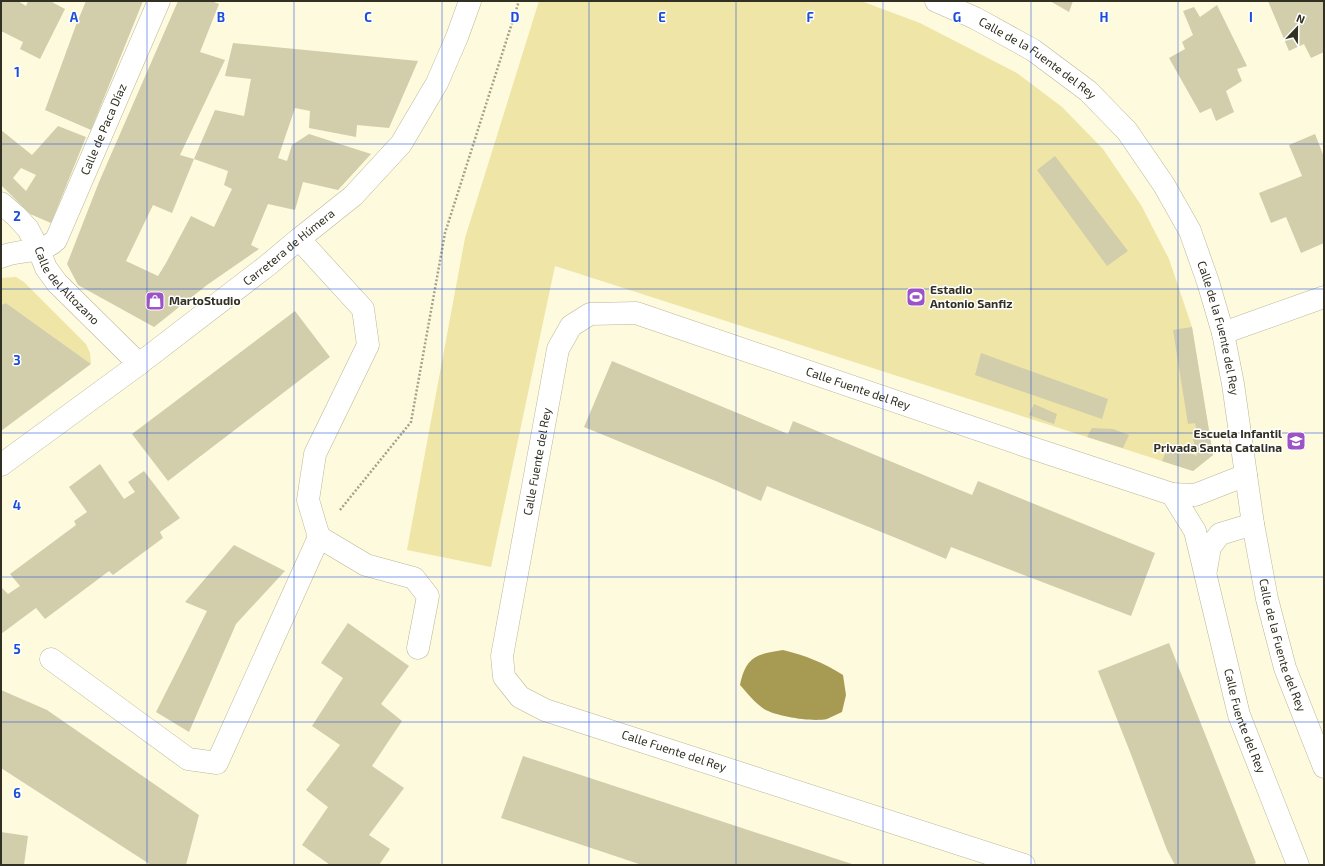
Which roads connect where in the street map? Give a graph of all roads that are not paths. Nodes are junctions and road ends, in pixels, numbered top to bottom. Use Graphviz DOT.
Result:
graph roads {
  1 [pos="159,1"];
  2 [pos="470,1"];
  3 [pos="936,1"];
  4 [pos="1,203"];
  5 [pos="299,238"];
  6 [pos="38,250"];
  7 [pos="1,256"];
  8 [pos="1324,297"];
  9 [pos="1223,333"];
  10 [pos="139,364"];
  11 [pos="1,465"];
  12 [pos="1246,475"];
  13 [pos="1172,494"];
  14 [pos="1253,524"];
  15 [pos="319,537"];
  16 [pos="1206,572"];
  17 [pos="418,648"];
  18 [pos="51,659"];
  19 [pos="1323,761"];
  20 [pos="1024,865"];
  21 [pos="1298,865"];
  1 -- 6 [label="street, Calle de Paca Díaz"];
  2 -- 5 [label="street, Carretera de Húmera"];
  3 -- 9 [label="street, Calle de la Fuente del Rey"];
  4 -- 6 [label="street, Calle del Altozano"];
  5 -- 10 [label="street, Carretera de Húmera"];
  5 -- 15 [label="street"];
  6 -- 7 [label="street"];
  6 -- 10 [label="street, Calle del Altozano"];
  8 -- 9 [label="street"];
  9 -- 12 [label="street, Calle de la Fuente del Rey"];
  10 -- 11 [label="street, Carretera de Húmera"];
  12 -- 13 [label="street, Calle Fuente del Rey"];
  12 -- 14 [label="street, Calle de la Fuente del Rey"];
  13 -- 16 [label="street, Calle Fuente del Rey"];
  13 -- 20 [label="street, Calle Fuente del Rey"];
  14 -- 16 [label="street, Calle Fuente del Rey"];
  14 -- 19 [label="street, Calle de la Fuente del Rey"];
  15 -- 17 [label="street"];
  15 -- 18 [label="street"];
  16 -- 21 [label="street, Calle Fuente del Rey"];
}
